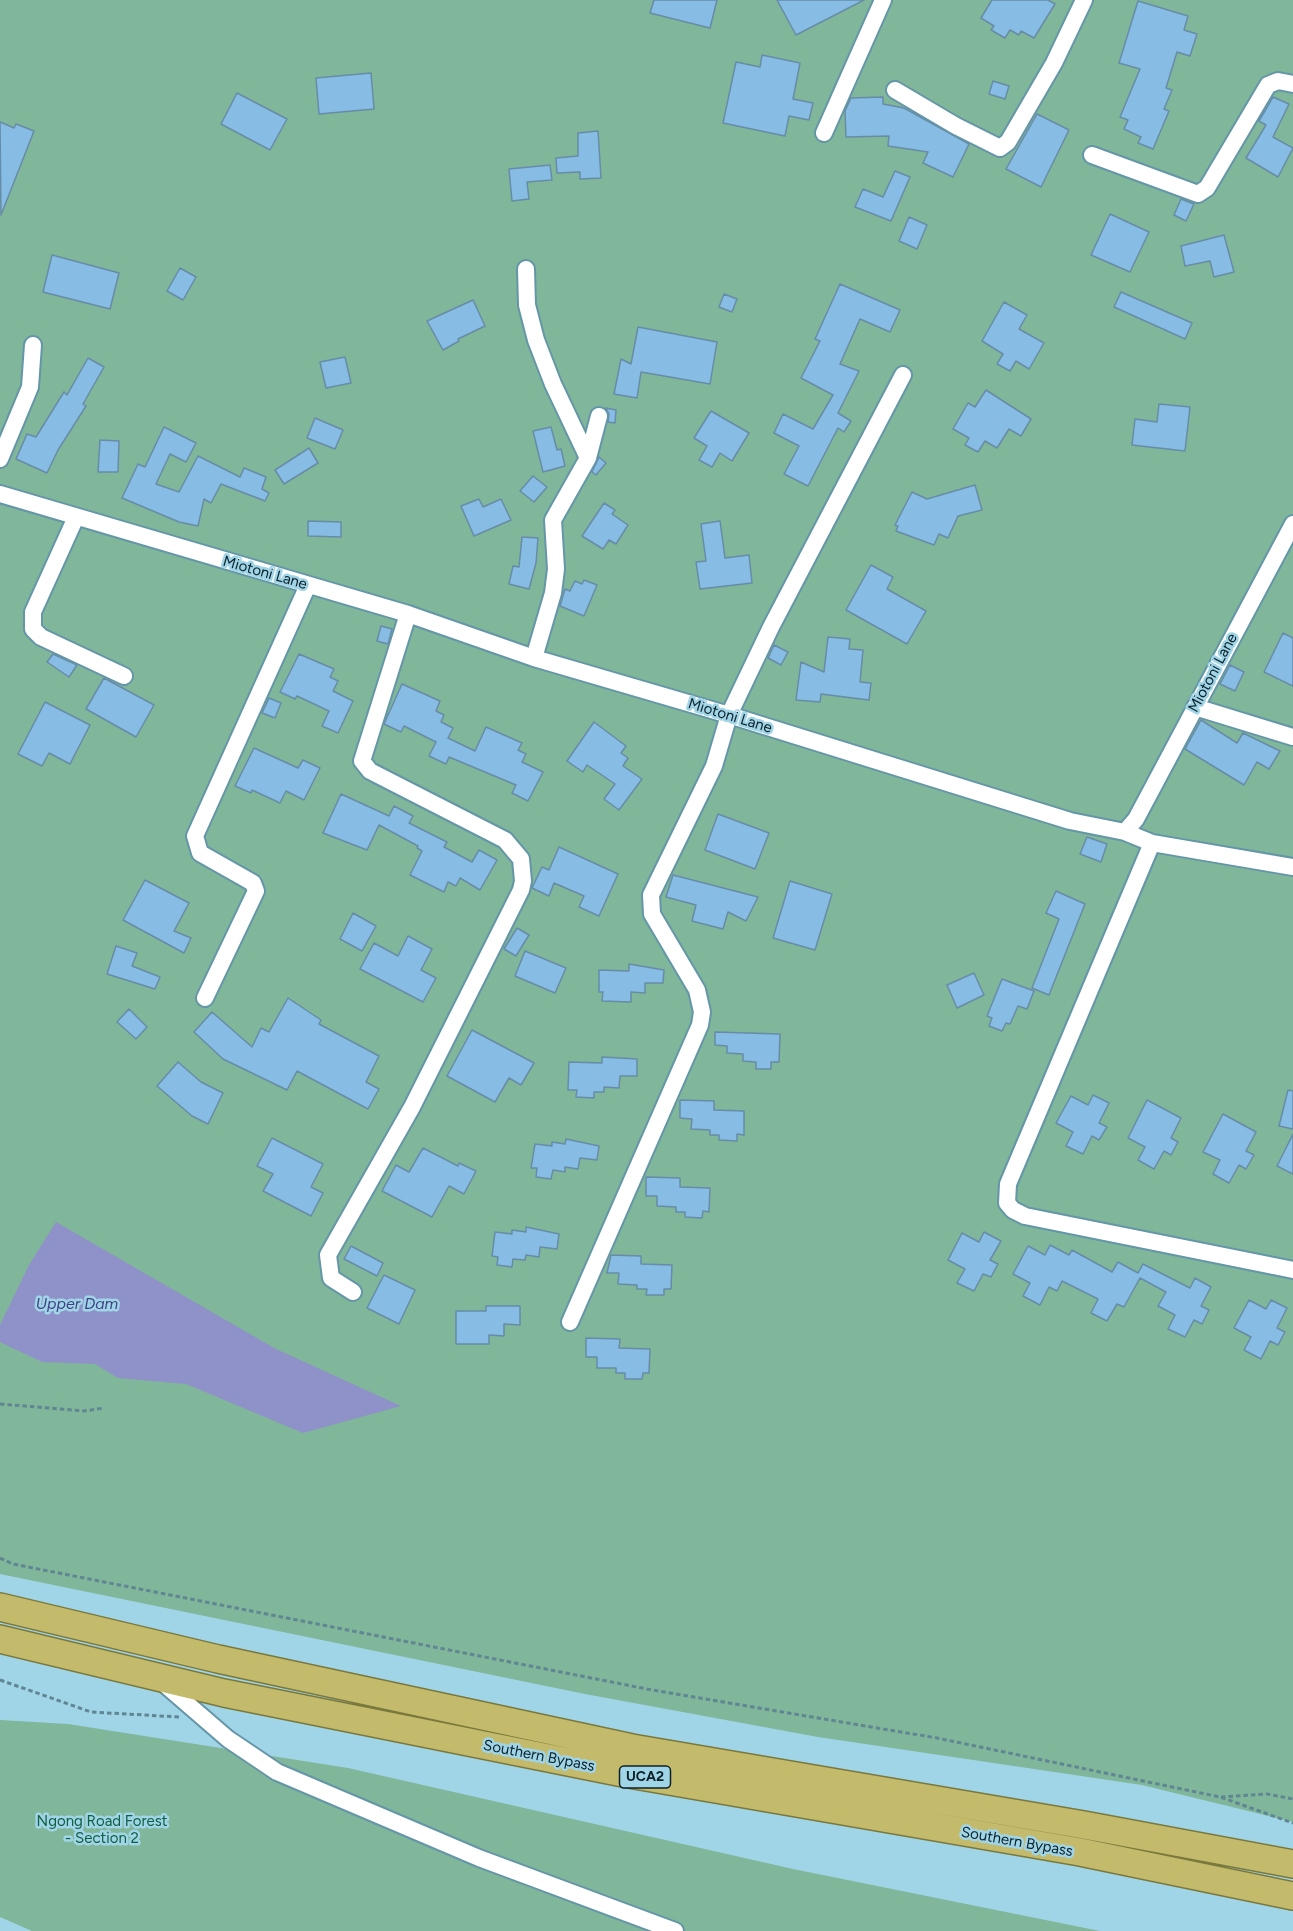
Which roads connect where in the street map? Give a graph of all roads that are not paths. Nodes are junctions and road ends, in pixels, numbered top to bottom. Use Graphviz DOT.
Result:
graph roads {
  1 [pos="883,0"];
  2 [pos="1084,0"];
  3 [pos="1293,84"];
  4 [pos="895,90"];
  5 [pos="824,133"];
  6 [pos="1092,155"];
  7 [pos="526,269"];
  8 [pos="33,345"];
  9 [pos="903,375"];
  10 [pos="598,416"];
  11 [pos="588,458"];
  12 [pos="0,459"];
  13 [pos="0,494"];
  14 [pos="76,517"];
  15 [pos="1293,524"];
  16 [pos="308,585"];
  17 [pos="408,614"];
  18 [pos="534,658"];
  19 [pos="124,676"];
  20 [pos="1195,707"];
  21 [pos="729,715"];
  22 [pos="1293,737"];
  23 [pos="1125,832"];
  24 [pos="1152,843"];
  25 [pos="1293,867"];
  26 [pos="205,998"];
  27 [pos="1293,1270"];
  28 [pos="353,1292"];
  29 [pos="570,1322"];
  30 [pos="0,1607"];
  31 [pos="0,1639"];
  32 [pos="155,1676"];
  33 [pos="1293,1864"];
  34 [pos="1293,1896"];
  35 [pos="675,1931"];
  1 -- 5 [label="street"];
  2 -- 4 [label="street"];
  3 -- 6 [label="street"];
  7 -- 11 [label="street"];
  8 -- 12 [label="street"];
  9 -- 21 [label="street"];
  10 -- 11 [label="street"];
  11 -- 18 [label="street"];
  13 -- 14 [label="street, Miotoni Lane"];
  14 -- 16 [label="street, Miotoni Lane"];
  14 -- 19 [label="street"];
  15 -- 20 [label="street, Miotoni Lane"];
  16 -- 17 [label="street, Miotoni Lane"];
  16 -- 26 [label="street"];
  17 -- 18 [label="street, Miotoni Lane"];
  17 -- 28 [label="street"];
  18 -- 21 [label="street, Miotoni Lane"];
  20 -- 22 [label="street"];
  20 -- 23 [label="street, Miotoni Lane"];
  21 -- 23 [label="street, Miotoni Lane"];
  21 -- 29 [label="street"];
  23 -- 24 [label="street"];
  24 -- 25 [label="street"];
  24 -- 27 [label="street"];
  30 -- 33 [label="highway, Southern Bypass / UCA2"];
  31 -- 32 [label="highway, Southern Bypass / UCA2"];
  32 -- 34 [label="highway, Southern Bypass / UCA2"];
  32 -- 35 [label="street"];
}
